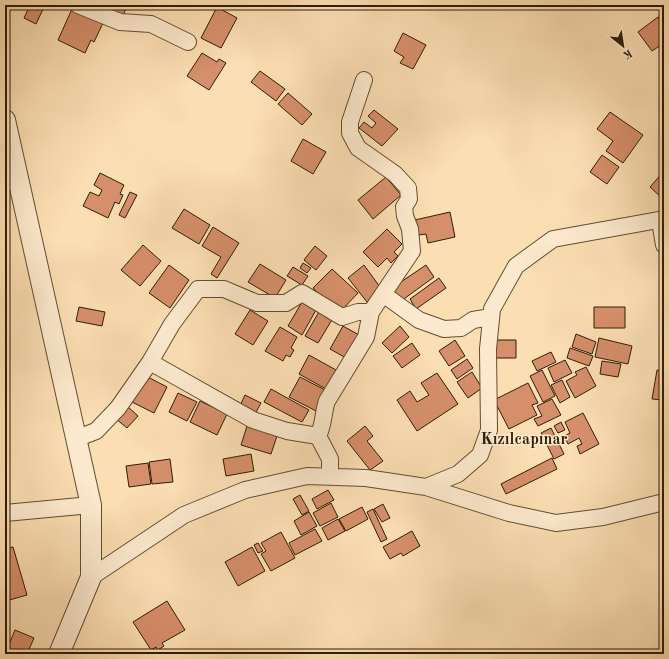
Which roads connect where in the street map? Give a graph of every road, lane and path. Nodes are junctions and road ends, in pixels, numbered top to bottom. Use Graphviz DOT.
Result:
graph roads {
  1 [pos="78,5"];
  2 [pos="188,42"];
  3 [pos="364,80"];
  4 [pos="5,120"];
  5 [pos="662,220"];
  6 [pos="664,245"];
  7 [pos="384,294"];
  8 [pos="371,312"];
  9 [pos="492,317"];
  10 [pos="150,362"];
  11 [pos="318,436"];
  12 [pos="75,439"];
  13 [pos="330,476"];
  14 [pos="426,487"];
  15 [pos="664,502"];
  16 [pos="90,504"];
  17 [pos="5,513"];
  18 [pos="91,577"];
  19 [pos="59,654"];
  1 -- 2 [label="street"];
  3 -- 7 [label="street"];
  4 -- 12 [label="street"];
  5 -- 6 [label="street"];
  5 -- 9 [label="street"];
  7 -- 8 [label="street"];
  7 -- 9 [label="street"];
  8 -- 10 [label="street"];
  8 -- 11 [label="street"];
  9 -- 14 [label="street"];
  10 -- 11 [label="street"];
  10 -- 12 [label="street"];
  11 -- 13 [label="street"];
  12 -- 16 [label="street"];
  13 -- 14 [label="street"];
  13 -- 18 [label="street"];
  14 -- 15 [label="street"];
  16 -- 17 [label="street"];
  16 -- 18 [label="street"];
  18 -- 19 [label="street"];
}
